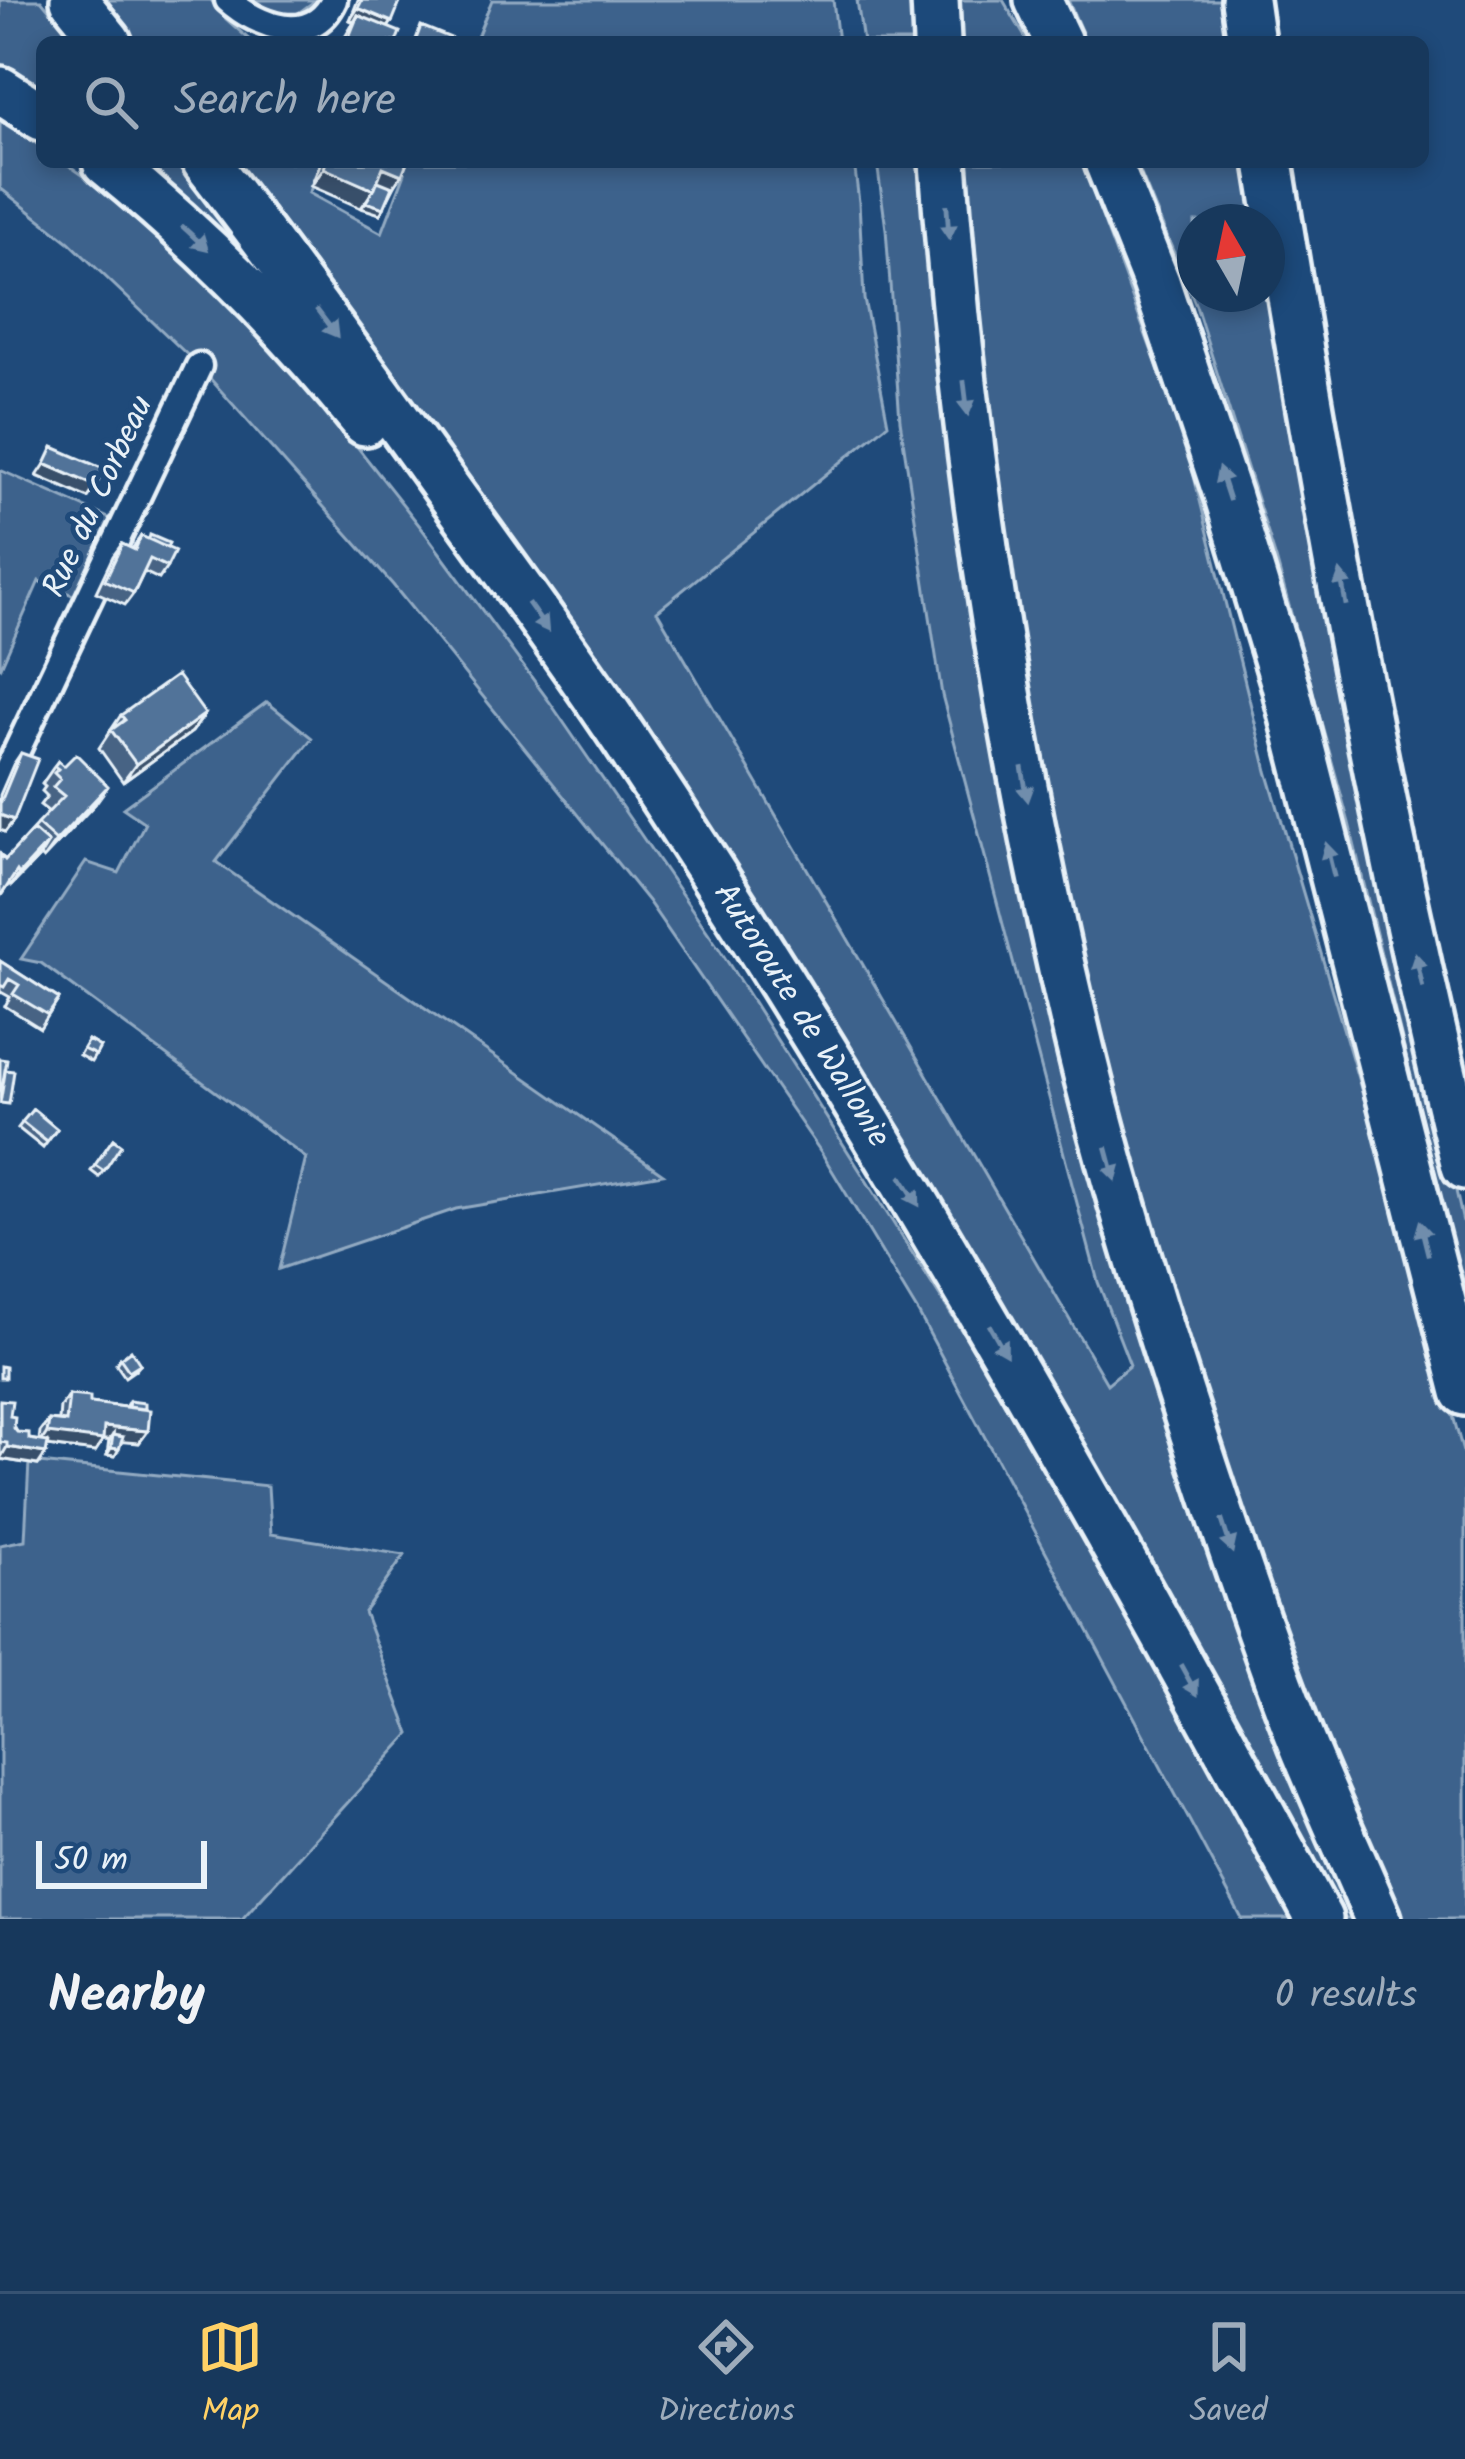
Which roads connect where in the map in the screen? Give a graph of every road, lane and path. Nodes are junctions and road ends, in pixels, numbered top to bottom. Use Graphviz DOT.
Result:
graph roads {
  1 [pos="74,0"];
  2 [pos="228,0"];
  3 [pos="334,0"];
  4 [pos="935,0"];
  5 [pos="1038,0"];
  6 [pos="1245,0"];
  7 [pos="103,36"];
  8 [pos="938,36"];
  9 [pos="1055,36"];
  10 [pos="1250,36"];
  11 [pos="0,90"];
  12 [pos="36,113"];
  13 [pos="113,168"];
  14 [pos="211,168"];
  15 [pos="944,168"];
  16 [pos="1110,168"];
  17 [pos="1270,168"];
  18 [pos="199,366"];
  19 [pos="471,522"];
  20 [pos="0,786"];
  21 [pos="1465,1166"];
  22 [pos="1465,1392"];
  23 [pos="1319,1919"];
  24 [pos="1378,1919"];
  1 -- 7 [label="highway"];
  2 -- 3 [label="street"];
  4 -- 8 [label="highway"];
  5 -- 9 [label="highway"];
  6 -- 10 [label="highway"];
  11 -- 12 [label="highway"];
  13 -- 19 [label="highway, one-way"];
  14 -- 19 [label="highway, Autoroute de Wallonie, one-way"];
  15 -- 24 [label="highway, one-way"];
  22 -- 16 [label="highway, one-way"];
  21 -- 17 [label="highway, one-way"];
  18 -- 20 [label="street, Rue du Corbeau"];
  19 -- 23 [label="highway, Autoroute de Wallonie, one-way"];
}
